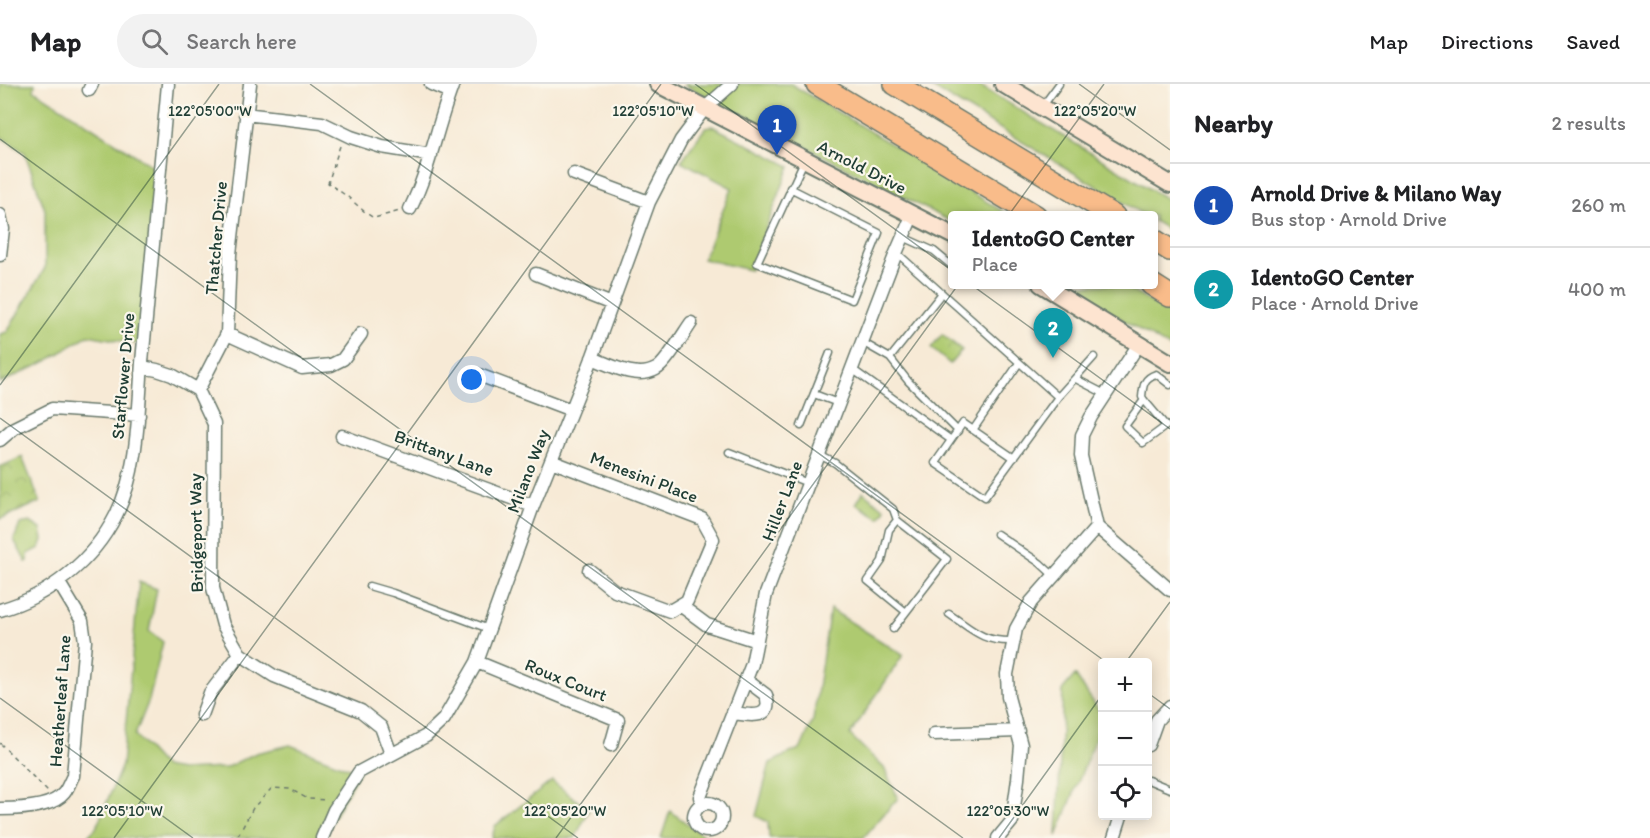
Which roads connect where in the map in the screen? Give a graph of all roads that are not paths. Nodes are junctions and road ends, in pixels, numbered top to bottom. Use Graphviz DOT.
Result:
graph roads {
  1 [pos="168,84"];
  2 [pos="250,84"];
  3 [pos="431,84"];
  4 [pos="657,84"];
  5 [pos="732,84"];
  6 [pos="817,84"];
  7 [pos="895,84"];
  8 [pos="1003,84"];
  9 [pos="1059,84"];
  10 [pos="452,88"];
  11 [pos="1041,107"];
  12 [pos="705,108"];
  13 [pos="245,114"];
  14 [pos="431,155"];
  15 [pos="804,159"];
  16 [pos="574,174"];
  17 [pos="1170,184"];
  18 [pos="790,188"];
  19 [pos="649,202"];
  20 [pos="410,209"];
  21 [pos="1028,211"];
  22 [pos="1105,211"];
  23 [pos="913,214"];
  24 [pos="0,215"];
  25 [pos="948,233"];
  26 [pos="903,237"];
  27 [pos="896,253"];
  28 [pos="0,255"];
  29 [pos="948,263"];
  30 [pos="536,274"];
  31 [pos="1048,289"];
  32 [pos="942,293"];
  33 [pos="612,304"];
  34 [pos="691,323"];
  35 [pos="227,334"];
  36 [pos="361,334"];
  37 [pos="862,342"];
  38 [pos="1139,344"];
  39 [pos="830,353"];
  40 [pos="1094,357"];
  41 [pos="592,358"];
  42 [pos="890,358"];
  43 [pos="1019,363"];
  44 [pos="1170,363"];
  45 [pos="142,367"];
  46 [pos="852,369"];
  47 [pos="479,375"];
  48 [pos="1076,379"];
  49 [pos="1170,385"];
  50 [pos="198,390"];
  51 [pos="814,394"];
  52 [pos="1107,395"];
  53 [pos="1058,397"];
  54 [pos="1144,400"];
  55 [pos="839,403"];
  56 [pos="571,411"];
  57 [pos="139,415"];
  58 [pos="801,426"];
  59 [pos="972,430"];
  60 [pos="958,431"];
  61 [pos="342,436"];
  62 [pos="0,440"];
  63 [pos="951,440"];
  64 [pos="729,452"];
  65 [pos="819,455"];
  66 [pos="1014,458"];
  67 [pos="551,461"];
  68 [pos="808,483"];
  69 [pos="533,506"];
  70 [pos="897,520"];
  71 [pos="1097,527"];
  72 [pos="997,534"];
  73 [pos="589,570"];
  74 [pos="1054,576"];
  75 [pos="59,583"];
  76 [pos="369,586"];
  77 [pos="1170,590"];
  78 [pos="680,605"];
  79 [pos="0,610"];
  80 [pos="906,612"];
  81 [pos="949,614"];
  82 [pos="489,629"];
  83 [pos="893,629"];
  84 [pos="756,641"];
  85 [pos="1013,641"];
  86 [pos="240,654"];
  87 [pos="477,662"];
  88 [pos="746,680"];
  89 [pos="1170,706"];
  90 [pos="733,713"];
  91 [pos="201,715"];
  92 [pos="1152,719"];
  93 [pos="1018,731"];
  94 [pos="934,734"];
  95 [pos="610,745"];
  96 [pos="391,754"];
  97 [pos="1152,782"];
  98 [pos="1170,789"];
  99 [pos="702,804"];
  100 [pos="0,809"];
  101 [pos="1120,820"];
  102 [pos="322,838"];
  103 [pos="998,838"];
  104 [pos="1114,838"];
  1 -- 45 [label="street, Starflower Drive"];
  2 -- 13 [label="street, Thatcher Drive"];
  3 -- 10 [label="street"];
  4 -- 12 [label="street, Arnold Drive"];
  5 -- 12 [label="street, Milano Way"];
  6 -- 21 [label="highway"];
  7 -- 22 [label="highway"];
  8 -- 11 [label="street"];
  9 -- 11 [label="lane"];
  10 -- 14 [label="street"];
  11 -- 17 [label="street"];
  12 -- 15 [label="street, Arnold Drive"];
  12 -- 19 [label="street, Milano Way"];
  13 -- 14 [label="street"];
  13 -- 35 [label="street, Thatcher Drive"];
  14 -- 20 [label="street"];
  15 -- 18 [label="lane"];
  15 -- 23 [label="street, Arnold Drive"];
  16 -- 19 [label="street"];
  18 -- 18 [label="lane"];
  19 -- 33 [label="street, Milano Way"];
  23 -- 25 [label="street, Arnold Drive"];
  23 -- 26 [label="street, Hiller Lane"];
  24 -- 28 [label="street"];
  26 -- 27 [label="street, Hiller Lane"];
  26 -- 29 [label="lane"];
  27 -- 32 [label="lane"];
  27 -- 37 [label="street, Hiller Lane"];
  30 -- 33 [label="street"];
  31 -- 38 [label="street"];
  32 -- 42 [label="lane"];
  32 -- 43 [label="lane"];
  33 -- 41 [label="street, Milano Way"];
  34 -- 41 [label="street"];
  35 -- 36 [label="street"];
  35 -- 50 [label="street, Thatcher Drive"];
  37 -- 42 [label="lane"];
  37 -- 46 [label="street, Hiller Lane"];
  38 -- 44 [label="street"];
  38 -- 52 [label="street"];
  39 -- 51 [label="lane"];
  40 -- 48 [label="lane"];
  41 -- 56 [label="street, Milano Way"];
  42 -- 60 [label="lane"];
  43 -- 53 [label="lane"];
  43 -- 59 [label="lane"];
  45 -- 50 [label="street"];
  45 -- 57 [label="street, Starflower Drive"];
  46 -- 55 [label="street, Hiller Lane"];
  46 -- 63 [label="lane"];
  47 -- 56 [label="street"];
  48 -- 52 [label="lane"];
  48 -- 53 [label="lane"];
  49 -- 54 [label="lane"];
  50 -- 86 [label="street, Bridgeport Way"];
  51 -- 55 [label="lane"];
  51 -- 58 [label="lane"];
  52 -- 71 [label="street"];
  53 -- 66 [label="lane"];
  54 -- 54 [label="lane"];
  55 -- 65 [label="street, Hiller Lane"];
  56 -- 67 [label="street, Milano Way"];
  57 -- 62 [label="street"];
  57 -- 75 [label="street, Starflower Drive"];
  59 -- 60 [label="lane"];
  59 -- 66 [label="lane"];
  60 -- 63 [label="lane"];
  61 -- 69 [label="street, Brittany Lane"];
  63 -- 66 [label="lane"];
  64 -- 68 [label="lane"];
  65 -- 68 [label="street, Hiller Lane"];
  65 -- 70 [label="lane"];
  67 -- 69 [label="street, Milano Way"];
  67 -- 78 [label="street, Menesini Place"];
  68 -- 84 [label="street, Hiller Lane"];
  69 -- 82 [label="street, Milano Way"];
  70 -- 80 [label="lane"];
  70 -- 80 [label="lane"];
  71 -- 74 [label="street"];
  71 -- 77 [label="street"];
  72 -- 74 [label="lane"];
  73 -- 78 [label="street"];
  74 -- 85 [label="street"];
  75 -- 79 [label="street, Starflower Drive"];
  75 -- 100 [label="street, Heatherleaf Lane"];
  76 -- 82 [label="lane"];
  78 -- 84 [label="street"];
  80 -- 83 [label="lane"];
  81 -- 85 [label="lane"];
  82 -- 87 [label="street, Milano Way"];
  84 -- 88 [label="street, Hiller Lane"];
  85 -- 93 [label="street"];
  86 -- 91 [label="street"];
  86 -- 96 [label="street, Bridgeport Way"];
  87 -- 95 [label="street, Roux Court"];
  87 -- 96 [label="street, Milano Way"];
  88 -- 90 [label="street, Hiller Lane"];
  88 -- 90 [label="street"];
  89 -- 92 [label="street"];
  90 -- 99 [label="street, Hiller Lane"];
  93 -- 94 [label="street"];
  93 -- 103 [label="street"];
  96 -- 102 [label="street, Milano Way"];
  97 -- 98 [label="lane"];
  101 -- 104 [label="street"];
}
